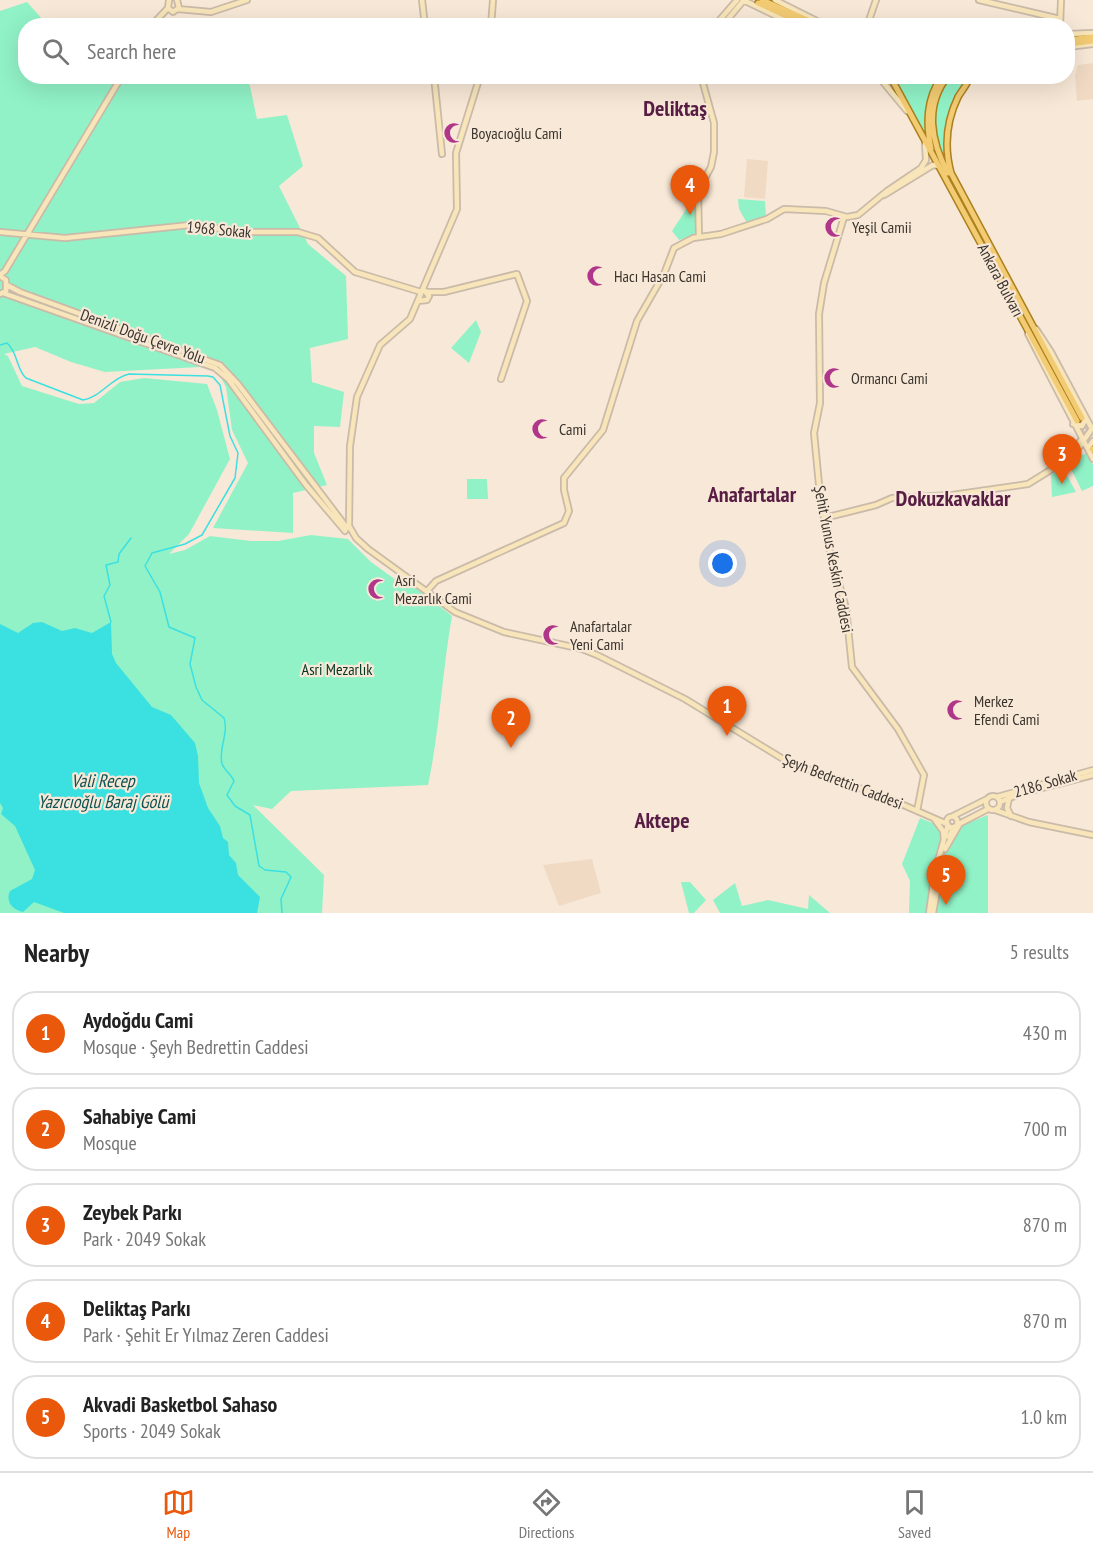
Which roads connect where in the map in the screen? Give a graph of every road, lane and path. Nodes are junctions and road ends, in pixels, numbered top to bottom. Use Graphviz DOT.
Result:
graph roads {
  1 [pos="170,0"];
  2 [pos="247,0"];
  3 [pos="422,0"];
  4 [pos="494,0"];
  5 [pos="737,0"];
  6 [pos="743,0"];
  7 [pos="775,0"];
  8 [pos="876,0"];
  9 [pos="979,0"];
  10 [pos="1061,0"];
  11 [pos="757,3"];
  12 [pos="180,5"];
  13 [pos="167,10"];
  14 [pos="732,15"];
  15 [pos="159,18"];
  16 [pos="424,18"];
  17 [pos="492,18"];
  18 [pos="721,18"];
  19 [pos="730,18"];
  20 [pos="783,18"];
  21 [pos="790,18"];
  22 [pos="804,18"];
  23 [pos="810,18"];
  24 [pos="870,18"];
  25 [pos="1045,18"];
  26 [pos="1060,18"];
  27 [pos="1075,39"];
  28 [pos="1093,39"];
  29 [pos="117,84"];
  30 [pos="435,84"];
  31 [pos="478,84"];
  32 [pos="703,84"];
  33 [pos="884,84"];
  34 [pos="894,84"];
  35 [pos="938,84"];
  36 [pos="942,84"];
  37 [pos="967,84"];
  38 [pos="908,113"];
  39 [pos="924,141"];
  40 [pos="935,153"];
  41 [pos="442,154"];
  42 [pos="940,166"];
  43 [pos="955,184"];
  44 [pos="884,195"];
  45 [pos="844,217"];
  46 [pos="0,232"];
  47 [pos="27,235"];
  48 [pos="699,237"];
  49 [pos="5,271"];
  50 [pos="0,275"];
  51 [pos="7,284"];
  52 [pos="423,291"];
  53 [pos="2,293"];
  54 [pos="436,293"];
  55 [pos="428,298"];
  56 [pos="418,302"];
  57 [pos="1029,326"];
  58 [pos="501,379"];
  59 [pos="1081,408"];
  60 [pos="1079,422"];
  61 [pos="1091,427"];
  62 [pos="1093,439"];
  63 [pos="1084,440"];
  64 [pos="1080,450"];
  65 [pos="1091,450"];
  66 [pos="1093,459"];
  67 [pos="1064,463"];
  68 [pos="824,518"];
  69 [pos="348,529"];
  70 [pos="427,591"];
  71 [pos="1093,770"];
  72 [pos="1093,775"];
  73 [pos="1010,798"];
  74 [pos="987,799"];
  75 [pos="999,801"];
  76 [pos="988,809"];
  77 [pos="994,810"];
  78 [pos="917,811"];
  79 [pos="1006,814"];
  80 [pos="951,817"];
  81 [pos="933,818"];
  82 [pos="1013,818"];
  83 [pos="964,821"];
  84 [pos="952,825"];
  85 [pos="1093,835"];
  86 [pos="944,846"];
  87 [pos="931,913"];
  1 -- 13 [label="street"];
  2 -- 12 [label="street"];
  3 -- 16 [label="street"];
  4 -- 17 [label="street"];
  5 -- 18 [label="street"];
  6 -- 11 [label="street"];
  6 -- 14 [label="street"];
  7 -- 23 [label="street"];
  8 -- 24 [label="street"];
  9 -- 25 [label="street"];
  10 -- 26 [label="street"];
  11 -- 20 [label="street"];
  11 -- 21 [label="main road"];
  11 -- 22 [label="main road"];
  12 -- 13 [label="street"];
  13 -- 15 [label="street"];
  14 -- 19 [label="street"];
  27 -- 28 [label="main road"];
  29 -- 47 [label="street"];
  30 -- 41 [label="street"];
  31 -- 52 [label="street"];
  32 -- 48 [label="street"];
  33 -- 38 [label="street"];
  34 -- 38 [label="main road, Ankara Bulvarı"];
  35 -- 40 [label="main road"];
  36 -- 40 [label="main road"];
  37 -- 43 [label="main road, Ankara Bulvarı"];
  38 -- 39 [label="main road, Ankara Bulvarı"];
  39 -- 40 [label="main road, Ankara Bulvarı"];
  39 -- 44 [label="street"];
  40 -- 42 [label="main road, Ankara Bulvarı"];
  40 -- 43 [label="main road, Ankara Bulvarı"];
  42 -- 44 [label="street"];
  42 -- 57 [label="main road, Ankara Bulvarı"];
  43 -- 57 [label="main road, Ankara Bulvarı"];
  44 -- 45 [label="street"];
  45 -- 48 [label="street"];
  45 -- 68 [label="street, Şehit Yunus Keskin Caddesi"];
  46 -- 47 [label="street, 1968 Sokak"];
  47 -- 49 [label="street"];
  47 -- 52 [label="street, 1968 Sokak"];
  48 -- 70 [label="street"];
  49 -- 50 [label="street"];
  49 -- 51 [label="street"];
  50 -- 51 [label="street, Denizli Doğu Çevre Yolu"];
  51 -- 53 [label="street, Denizli Doğu Çevre Yolu"];
  51 -- 69 [label="street, Denizli Doğu Çevre Yolu"];
  52 -- 54 [label="street, 1968 Sokak"];
  52 -- 55 [label="street"];
  52 -- 56 [label="street"];
  53 -- 69 [label="street, Denizli Doğu Çevre Yolu"];
  54 -- 55 [label="street"];
  54 -- 58 [label="street"];
  55 -- 56 [label="street"];
  56 -- 69 [label="street"];
  57 -- 59 [label="street"];
  57 -- 60 [label="main road, Ankara Bulvarı"];
  59 -- 60 [label="street"];
  59 -- 61 [label="street"];
  60 -- 61 [label="street"];
  60 -- 61 [label="street"];
  60 -- 63 [label="street"];
  61 -- 63 [label="street"];
  62 -- 63 [label="street"];
  62 -- 65 [label="street"];
  63 -- 64 [label="street"];
  63 -- 65 [label="street"];
  63 -- 67 [label="street"];
  64 -- 65 [label="street"];
  64 -- 67 [label="street"];
  65 -- 66 [label="street"];
  67 -- 68 [label="street"];
  68 -- 78 [label="street, Şehit Yunus Keskin Caddesi"];
  69 -- 70 [label="street, Şeyh Bedrettin Caddesi"];
  70 -- 78 [label="street, Şeyh Bedrettin Caddesi"];
  71 -- 75 [label="street, 2186 Sokak"];
  72 -- 73 [label="street, 2186 Sokak"];
  73 -- 75 [label="street, 2186 Sokak"];
  73 -- 82 [label="street"];
  74 -- 75 [label="street, Şeyh Bedrettin Caddesi"];
  74 -- 76 [label="street"];
  74 -- 80 [label="street, Şeyh Bedrettin Caddesi"];
  75 -- 77 [label="street"];
  75 -- 79 [label="street"];
  76 -- 77 [label="street"];
  76 -- 83 [label="street"];
  77 -- 79 [label="street"];
  78 -- 81 [label="street, Şeyh Bedrettin Caddesi"];
  79 -- 82 [label="street"];
  80 -- 81 [label="street, Şeyh Bedrettin Caddesi"];
  80 -- 84 [label="street"];
  80 -- 84 [label="street"];
  81 -- 84 [label="street, Şeyh Bedrettin Caddesi"];
  81 -- 86 [label="street"];
  82 -- 85 [label="street"];
  83 -- 84 [label="street"];
  83 -- 86 [label="street"];
  84 -- 86 [label="street"];
  86 -- 87 [label="street"];
}
